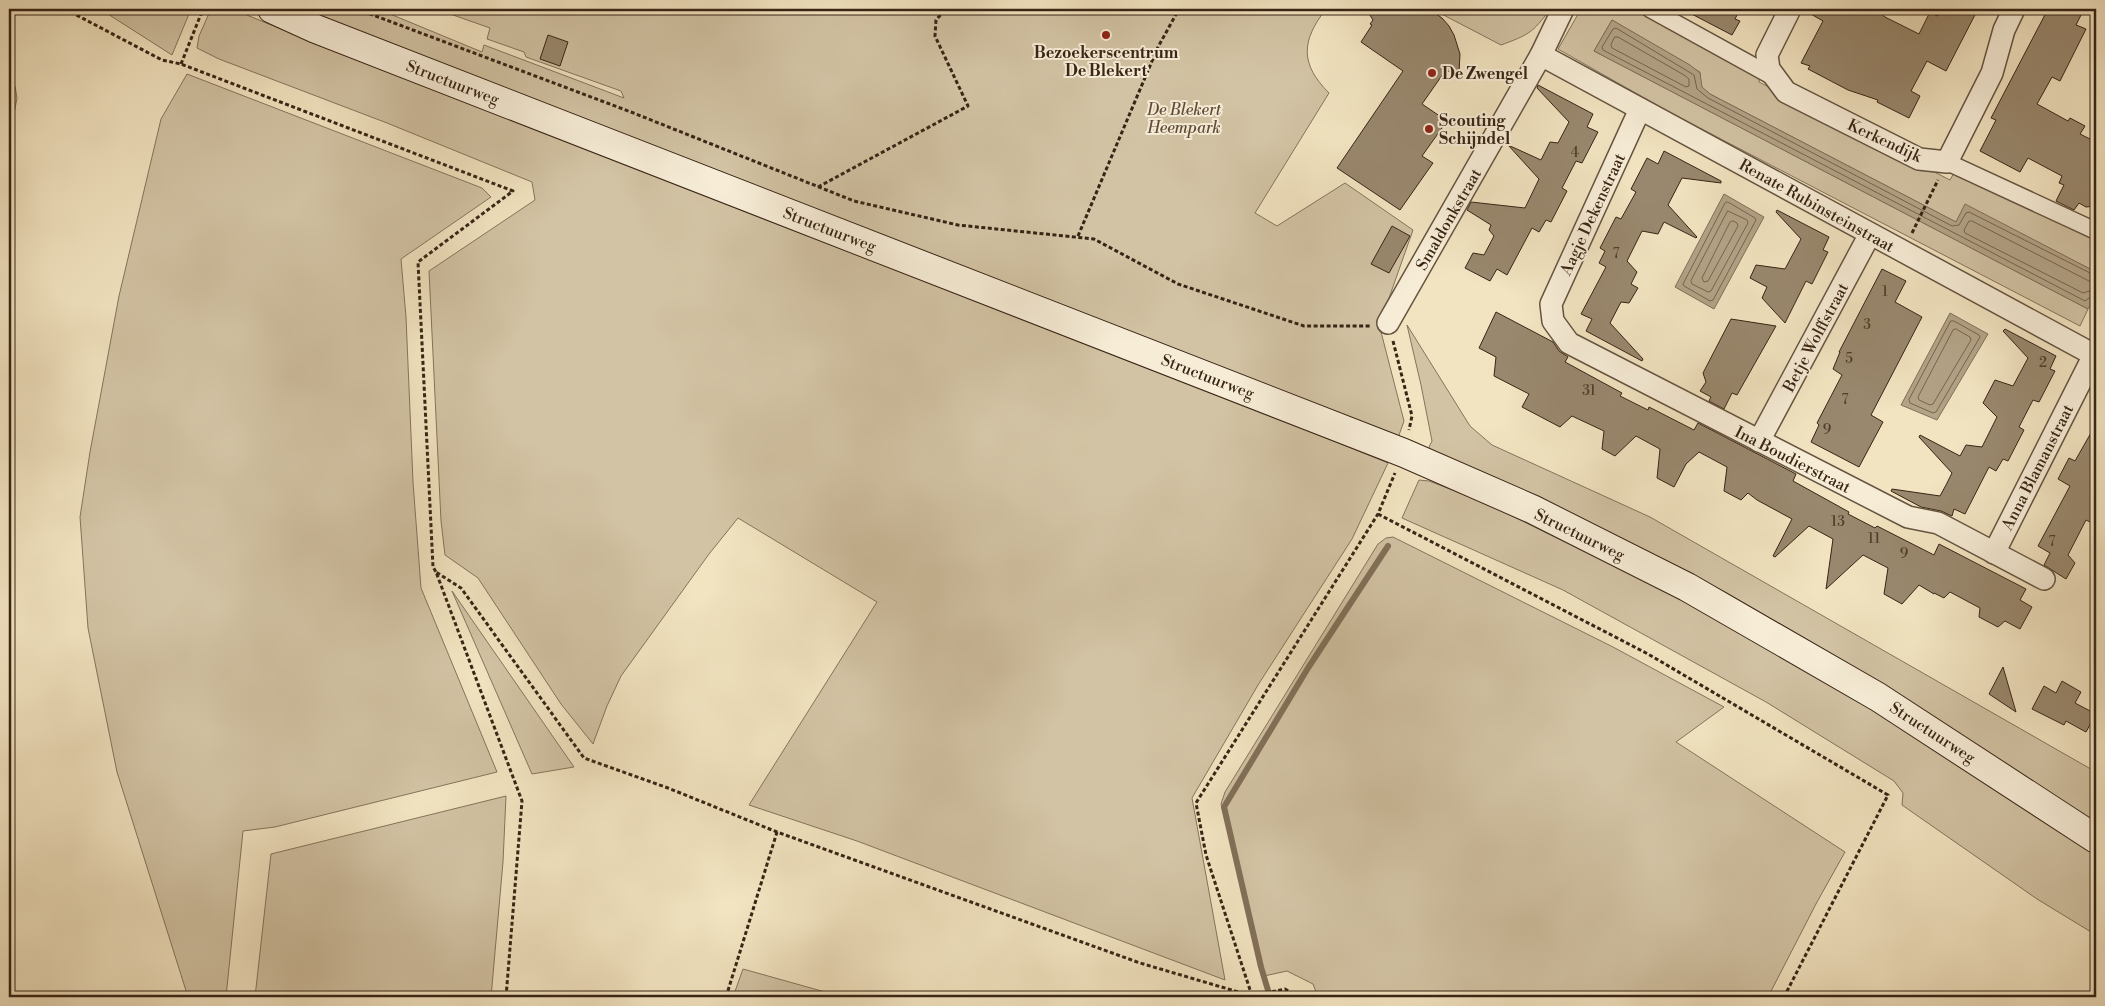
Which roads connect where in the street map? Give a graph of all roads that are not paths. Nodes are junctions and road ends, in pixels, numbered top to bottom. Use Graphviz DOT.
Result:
graph roads {
  1 [pos="272,9"];
  2 [pos="1563,9"];
  3 [pos="1650,9"];
  4 [pos="1790,9"];
  5 [pos="2014,9"];
  6 [pos="1541,55"];
  7 [pos="1778,79"];
  8 [pos="1640,109"];
  9 [pos="1947,162"];
  10 [pos="2096,231"];
  11 [pos="1870,234"];
  12 [pos="1553,321"];
  13 [pos="1388,323"];
  14 [pos="2095,356"];
  15 [pos="1759,441"];
  16 [pos="1994,553"];
  17 [pos="2044,579"];
  18 [pos="2096,840"];
  1 -- 18 [label="main road, Structuurweg"];
  2 -- 6 [label="street, Smaldonkstraat"];
  3 -- 7 [label="street"];
  4 -- 7 [label="street, Kerkendijk"];
  5 -- 9 [label="street"];
  6 -- 8 [label="street, Renate Rubinsteinstraat"];
  6 -- 13 [label="street, Smaldonkstraat"];
  7 -- 9 [label="street, Kerkendijk"];
  8 -- 11 [label="street, Renate Rubinsteinstraat"];
  8 -- 12 [label="street, Aagje Dekenstraat"];
  9 -- 10 [label="street"];
  11 -- 14 [label="street, Renate Rubinsteinstraat"];
  11 -- 15 [label="street, Betje Wolffstraat"];
  12 -- 15 [label="street, Ina Boudierstraat"];
  14 -- 16 [label="street, Anna Blamanstraat"];
  15 -- 16 [label="street, Ina Boudierstraat"];
  16 -- 17 [label="street, Ina Boudierstraat"];
}
